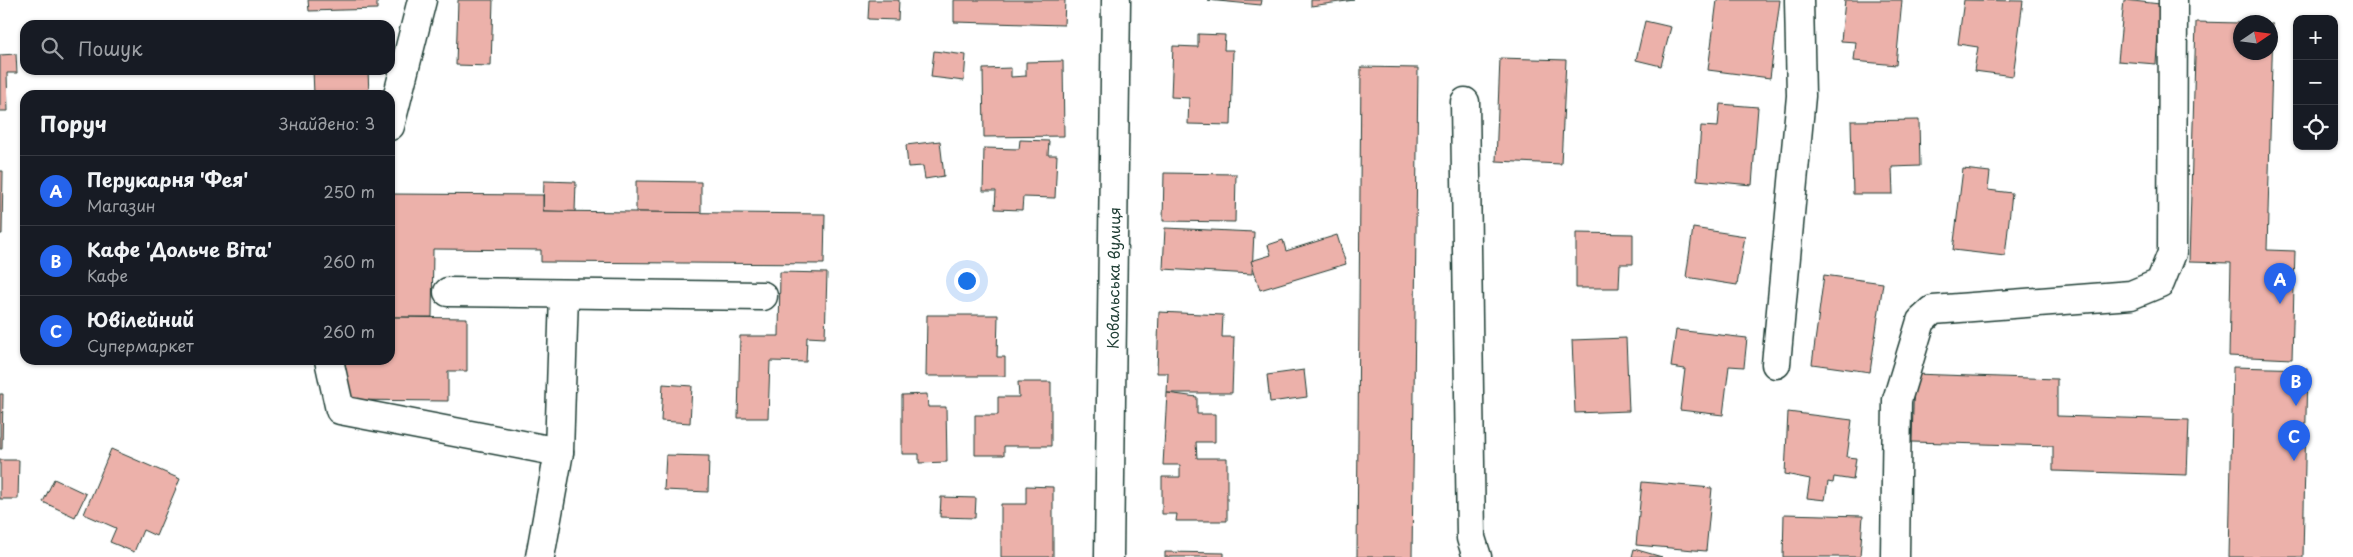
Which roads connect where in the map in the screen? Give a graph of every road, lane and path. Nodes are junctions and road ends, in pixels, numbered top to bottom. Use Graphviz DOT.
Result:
graph roads {
  1 [pos="422,0"];
  2 [pos="1116,0"];
  3 [pos="1799,0"];
  4 [pos="2173,0"];
  5 [pos="1465,102"];
  6 [pos="395,106"];
  7 [pos="448,292"];
  8 [pos="564,295"];
  9 [pos="764,296"];
  10 [pos="1776,364"];
  11 [pos="329,365"];
  12 [pos="559,452"];
  13 [pos="540,557"];
  14 [pos="1109,557"];
  15 [pos="1477,557"];
  16 [pos="1895,557"];
  1 -- 6 [label="street"];
  2 -- 14 [label="street, Ковальська вулиця"];
  3 -- 10 [label="street"];
  4 -- 16 [label="street"];
  5 -- 15 [label="street"];
  7 -- 8 [label="street"];
  8 -- 9 [label="street"];
  8 -- 12 [label="street"];
  11 -- 12 [label="street"];
  12 -- 13 [label="street"];
}
